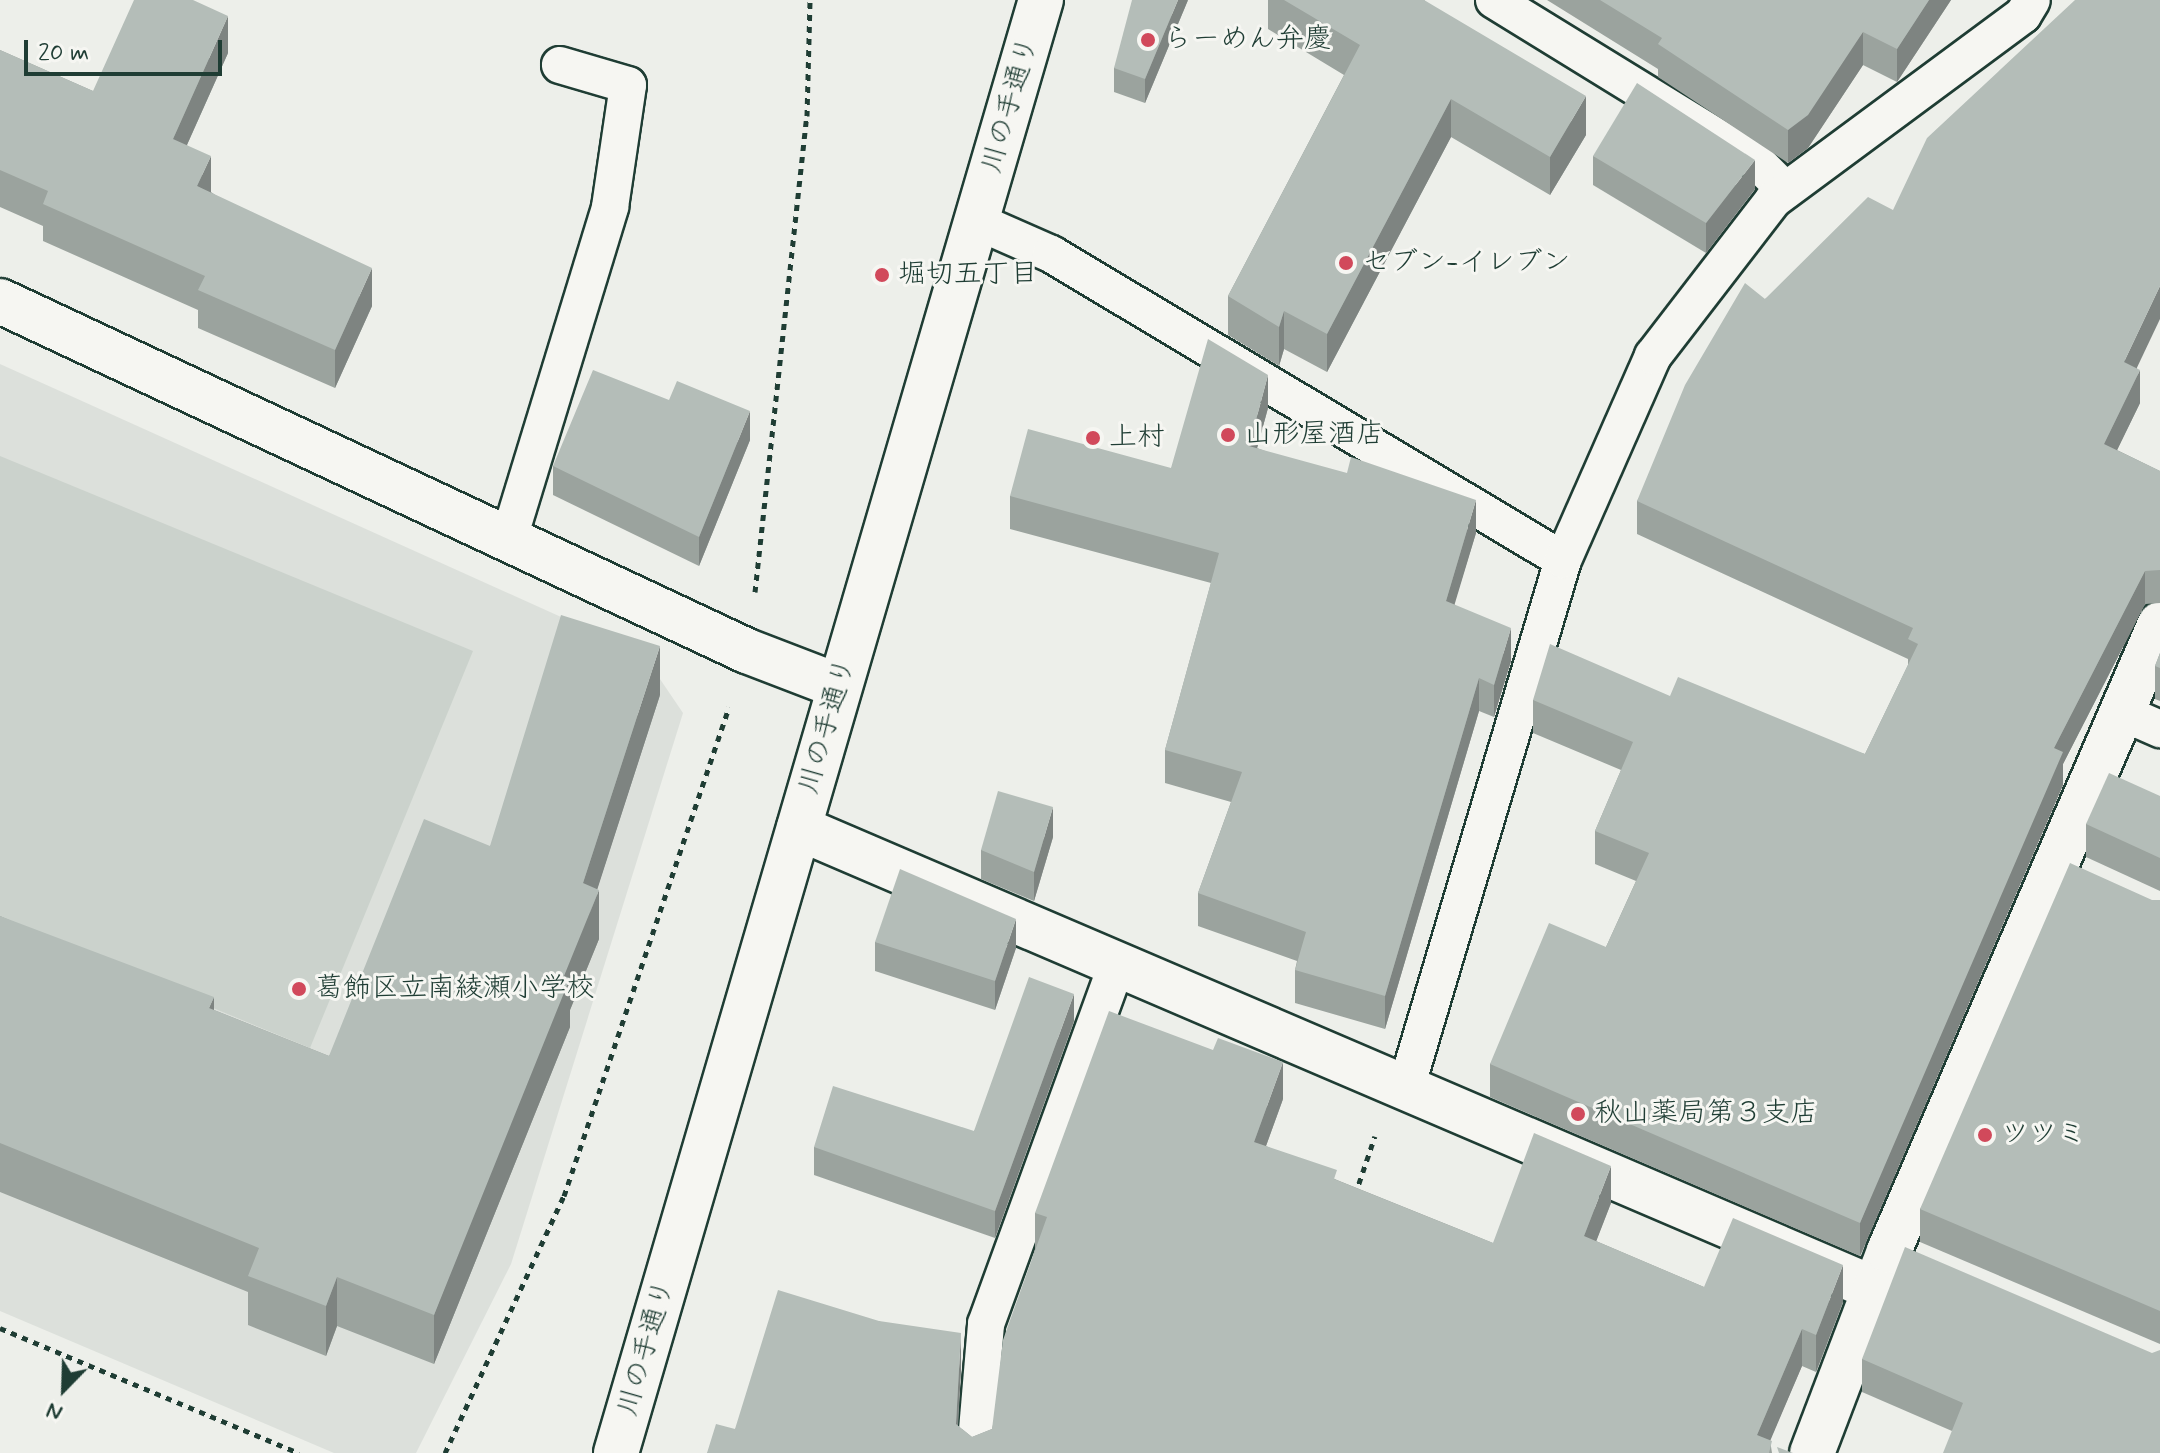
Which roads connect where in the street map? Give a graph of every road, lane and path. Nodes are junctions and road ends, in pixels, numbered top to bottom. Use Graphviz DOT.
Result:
graph roads {
  1 [pos="810,0"];
  2 [pos="1041,0"];
  3 [pos="1494,0"];
  4 [pos="2032,0"];
  5 [pos="560,65"];
  6 [pos="1785,190"];
  7 [pos="976,221"];
  8 [pos="0,301"];
  9 [pos="509,538"];
  10 [pos="1563,560"];
  11 [pos="2160,624"];
  12 [pos="747,651"];
  13 [pos="838,686"];
  14 [pos="2121,712"];
  15 [pos="2160,729"];
  16 [pos="799,828"];
  17 [pos="1118,961"];
  18 [pos="1400,1085"];
  19 [pos="1353,1201"];
  20 [pos="1894,1268"];
  21 [pos="0,1328"];
  22 [pos="299,1453"];
  23 [pos="445,1453"];
  24 [pos="616,1453"];
  25 [pos="975,1453"];
  26 [pos="1812,1453"];
  1 -- 12 [label="path"];
  2 -- 7 [label="street, 川の手通り"];
  3 -- 6 [label="lane"];
  4 -- 6 [label="lane"];
  5 -- 9 [label="lane"];
  6 -- 10 [label="lane"];
  7 -- 10 [label="lane"];
  7 -- 13 [label="street, 川の手通り"];
  8 -- 9 [label="street"];
  9 -- 12 [label="street"];
  10 -- 18 [label="lane"];
  11 -- 14 [label="street"];
  12 -- 13 [label="street"];
  12 -- 23 [label="path"];
  13 -- 16 [label="street, 川の手通り"];
  14 -- 15 [label="lane"];
  14 -- 20 [label="street"];
  16 -- 17 [label="street"];
  16 -- 24 [label="street, 川の手通り"];
  17 -- 18 [label="street"];
  17 -- 25 [label="lane"];
  18 -- 19 [label="path"];
  18 -- 20 [label="street"];
  20 -- 26 [label="street"];
  21 -- 22 [label="path"];
}
